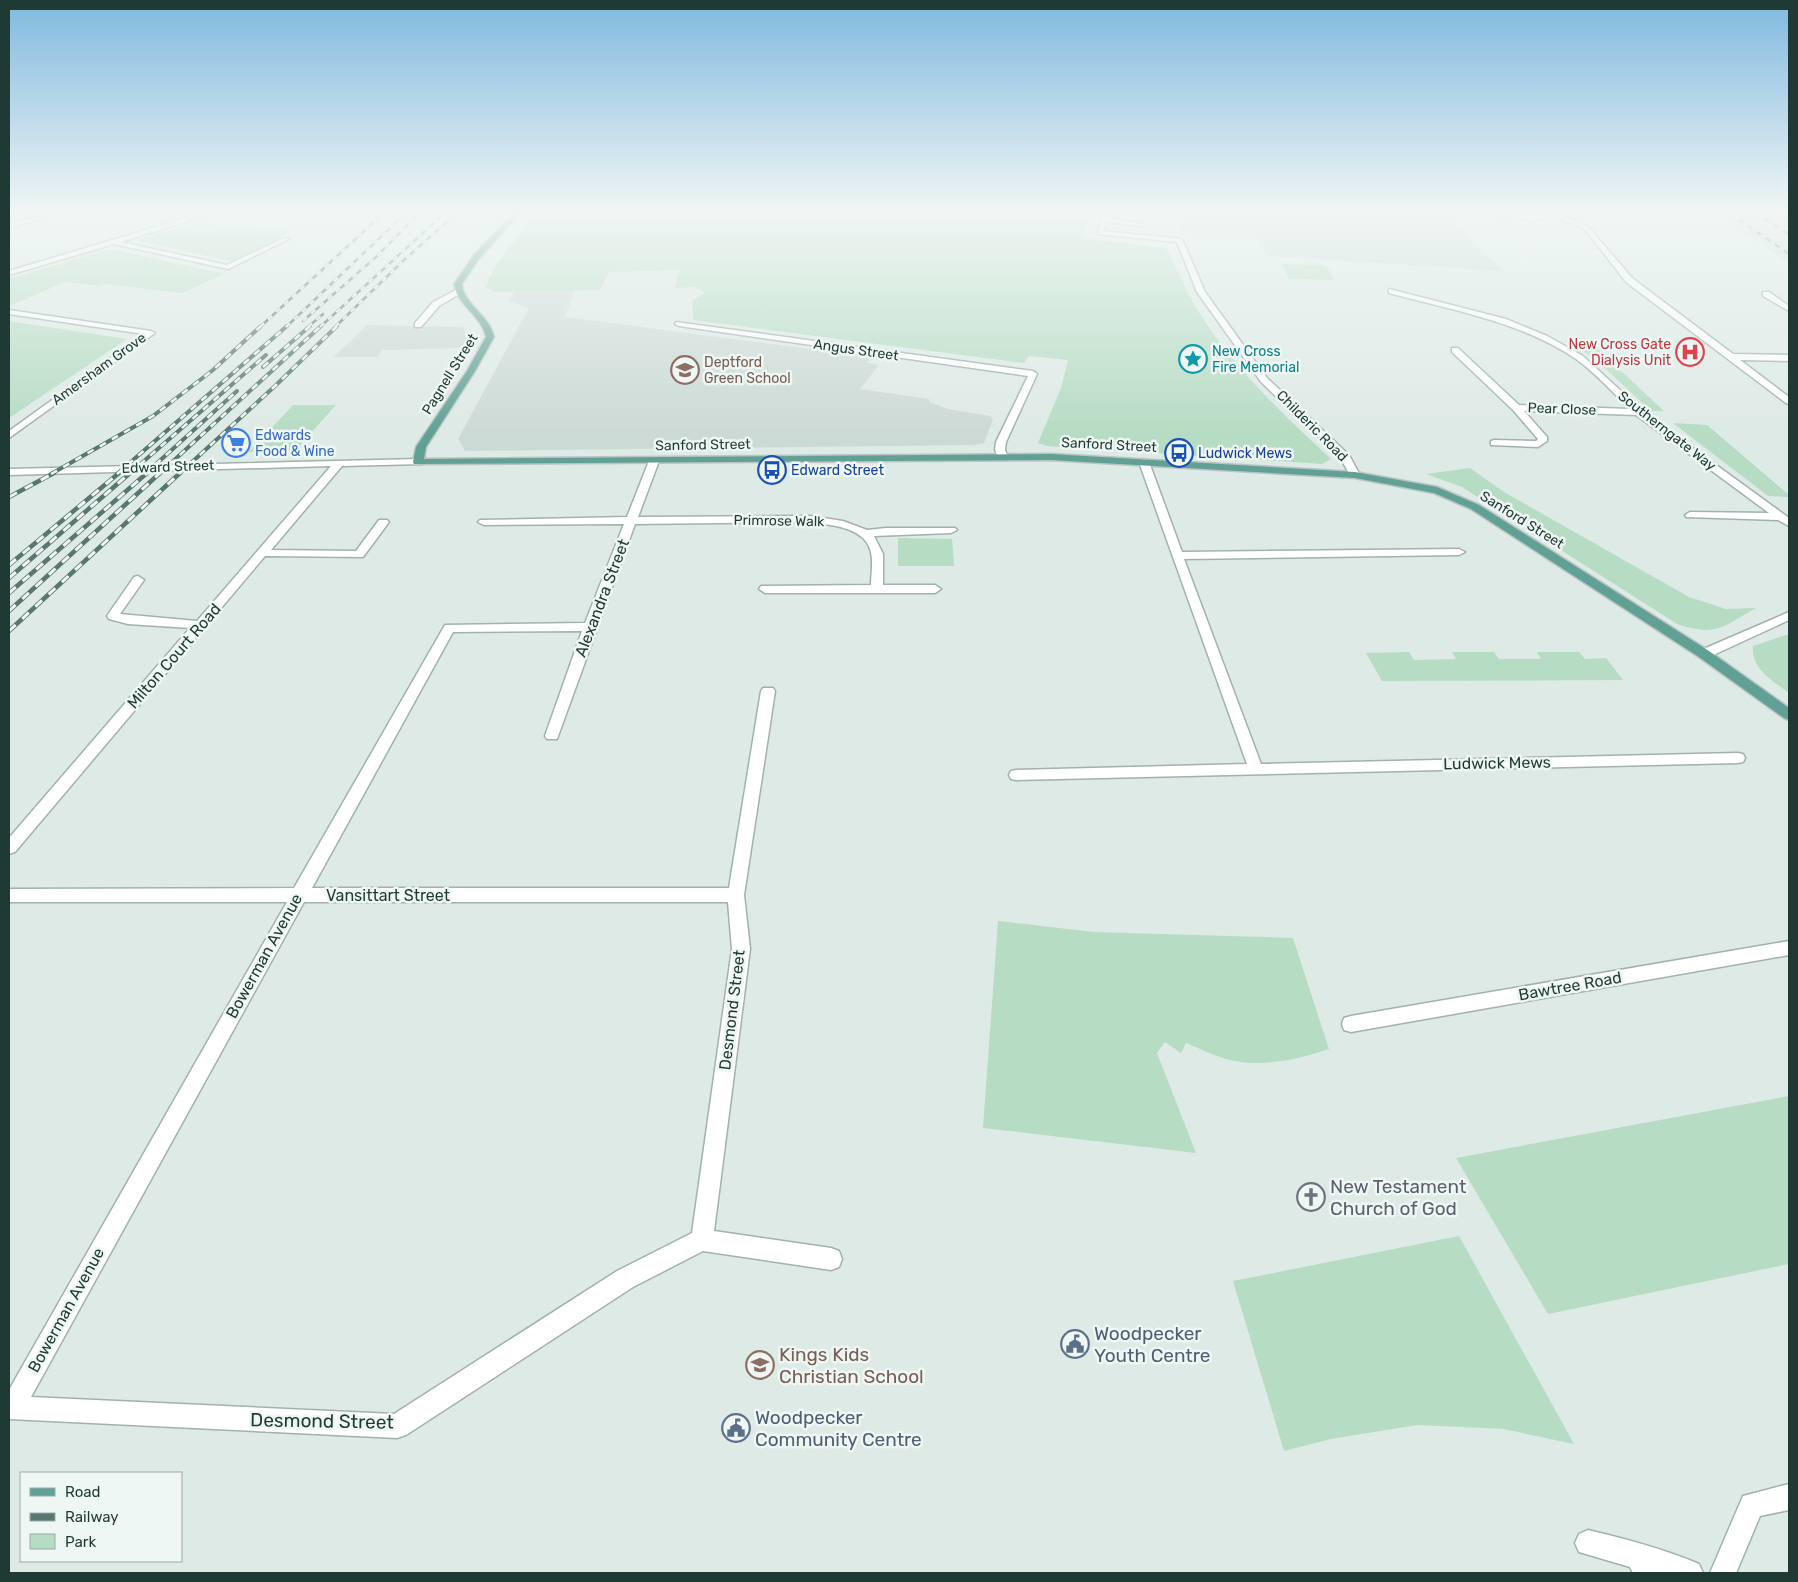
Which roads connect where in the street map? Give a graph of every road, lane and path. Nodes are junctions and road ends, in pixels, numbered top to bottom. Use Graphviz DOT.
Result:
graph roads {
  1 [pos="458,284"];
  2 [pos="1198,284"];
  3 [pos="1635,284"];
  4 [pos="1392,291"];
  5 [pos="459,292"];
  6 [pos="1766,294"];
  7 [pos="1789,310"];
  8 [pos="9,312"];
  9 [pos="680,324"];
  10 [pos="418,325"];
  11 [pos="1455,350"];
  12 [pos="1732,357"];
  13 [pos="1789,358"];
  14 [pos="1789,401"];
  15 [pos="1516,408"];
  16 [pos="1639,412"];
  17 [pos="9,435"];
  18 [pos="1494,443"];
  19 [pos="1003,457"];
  20 [pos="654,460"];
  21 [pos="418,462"];
  22 [pos="1144,462"];
  23 [pos="339,463"];
  24 [pos="9,472"];
  25 [pos="1355,475"];
  26 [pos="1690,515"];
  27 [pos="632,520"];
  28 [pos="1784,520"];
  29 [pos="383,522"];
  30 [pos="484,522"];
  31 [pos="951,530"];
  32 [pos="865,534"];
  33 [pos="1459,552"];
  34 [pos="263,553"];
  35 [pos="1178,556"];
  36 [pos="138,580"];
  37 [pos="935,588"];
  38 [pos="765,589"];
  39 [pos="877,589"];
  40 [pos="1789,616"];
  41 [pos="201,625"];
  42 [pos="590,627"];
  43 [pos="1704,654"];
  44 [pos="768,691"];
  45 [pos="1789,715"];
  46 [pos="552,736"];
  47 [pos="1738,758"];
  48 [pos="1256,768"];
  49 [pos="1016,775"];
  50 [pos="9,848"];
  51 [pos="298,894"];
  52 [pos="9,895"];
  53 [pos="736,895"];
  54 [pos="1789,948"];
  55 [pos="1350,1024"];
  56 [pos="702,1240"];
  57 [pos="831,1259"];
  58 [pos="12,1408"];
  59 [pos="1789,1497"];
  60 [pos="1588,1543"];
  61 [pos="1643,1565"];
  62 [pos="1690,1573"];
  63 [pos="1723,1573"];
  1 -- 5 [label="main road"];
  2 -- 25 [label="street, Childeric Road"];
  3 -- 12 [label="street"];
  4 -- 16 [label="street, Southerngate Way"];
  5 -- 10 [label="street"];
  5 -- 21 [label="main road, Pagnell Street"];
  6 -- 7 [label="street"];
  8 -- 17 [label="street, Amersham Grove"];
  9 -- 19 [label="street, Angus Street"];
  11 -- 15 [label="street, Pear Close"];
  12 -- 13 [label="street"];
  12 -- 14 [label="street"];
  15 -- 16 [label="street, Pear Close"];
  15 -- 18 [label="street, Pear Close"];
  16 -- 28 [label="street, Southerngate Way"];
  19 -- 20 [label="main road, Sanford Street"];
  19 -- 22 [label="main road, Sanford Street"];
  20 -- 21 [label="main road, Sanford Street"];
  20 -- 27 [label="street, Alexandra Street"];
  21 -- 23 [label="street, Edward Street"];
  22 -- 25 [label="main road, Sanford Street"];
  22 -- 35 [label="street"];
  23 -- 24 [label="street, Edward Street"];
  23 -- 34 [label="street, Milton Court Road"];
  25 -- 43 [label="main road, Sanford Street"];
  26 -- 28 [label="street"];
  27 -- 30 [label="street, Primrose Walk"];
  27 -- 32 [label="street, Primrose Walk"];
  27 -- 42 [label="street, Alexandra Street"];
  29 -- 34 [label="street"];
  31 -- 32 [label="street"];
  32 -- 39 [label="street"];
  33 -- 35 [label="street"];
  34 -- 41 [label="street, Milton Court Road"];
  35 -- 48 [label="street"];
  36 -- 41 [label="street"];
  37 -- 39 [label="street"];
  38 -- 39 [label="street"];
  40 -- 43 [label="street"];
  41 -- 50 [label="street, Milton Court Road"];
  42 -- 46 [label="street, Alexandra Street"];
  42 -- 51 [label="street, Bowerman Avenue"];
  43 -- 45 [label="main road, Sanford Street"];
  44 -- 53 [label="street, Desmond Street"];
  47 -- 48 [label="street, Ludwick Mews"];
  48 -- 49 [label="street, Ludwick Mews"];
  51 -- 52 [label="street, Vansittart Street"];
  51 -- 53 [label="street, Vansittart Street"];
  51 -- 58 [label="street, Bowerman Avenue"];
  53 -- 56 [label="street, Desmond Street"];
  54 -- 55 [label="street, Bawtree Road"];
  56 -- 57 [label="street"];
  56 -- 58 [label="street, Desmond Street"];
  59 -- 63 [label="street"];
  60 -- 61 [label="street"];
  61 -- 62 [label="street"];
}
